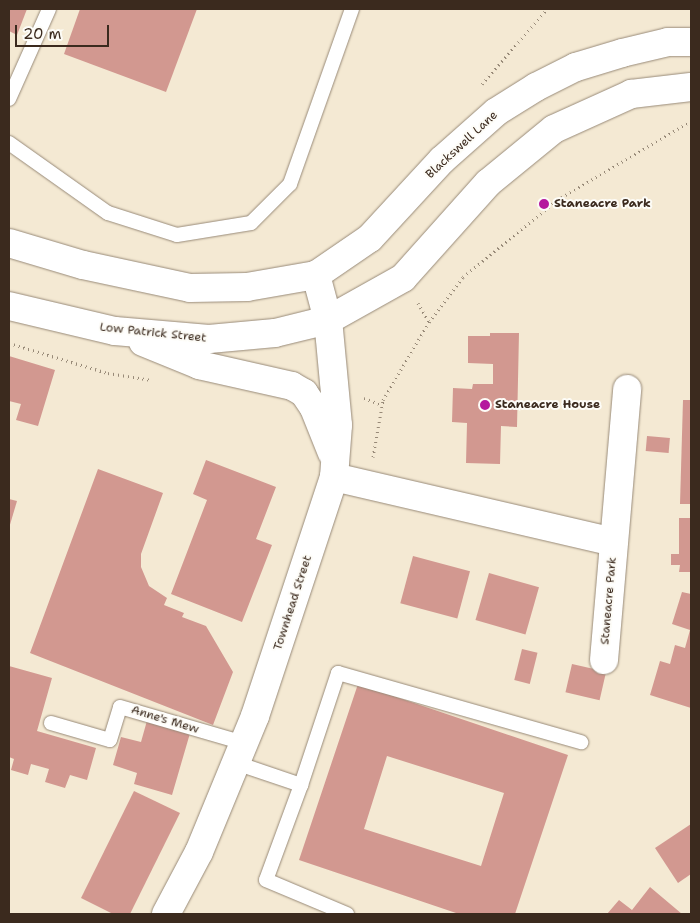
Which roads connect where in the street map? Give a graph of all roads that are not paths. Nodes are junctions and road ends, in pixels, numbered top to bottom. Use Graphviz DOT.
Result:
graph roads {
  1 [pos="49,9"];
  2 [pos="352,9"];
  3 [pos="691,42"];
  4 [pos="691,87"];
  5 [pos="9,99"];
  6 [pos="9,143"];
  7 [pos="9,243"];
  8 [pos="316,275"];
  9 [pos="9,306"];
  10 [pos="328,320"];
  11 [pos="115,331"];
  12 [pos="627,389"];
  13 [pos="334,471"];
  14 [pos="614,542"];
  15 [pos="604,660"];
  16 [pos="51,723"];
  17 [pos="581,742"];
  18 [pos="240,753"];
  19 [pos="301,785"];
  20 [pos="166,914"];
  21 [pos="347,914"];
  1 -- 5 [label="lane"];
  2 -- 6 [label="lane"];
  3 -- 8 [label="main road, Blackswell Lane"];
  4 -- 10 [label="main road"];
  7 -- 8 [label="main road"];
  8 -- 10 [label="main road, Townhead Street"];
  9 -- 11 [label="main road, Low Patrick Street"];
  10 -- 11 [label="main road, Low Patrick Street"];
  10 -- 13 [label="main road, Townhead Street"];
  11 -- 13 [label="main road"];
  12 -- 14 [label="main road, Staneacre Park"];
  13 -- 14 [label="main road, Staneacre Park"];
  13 -- 18 [label="main road, Townhead Street"];
  14 -- 15 [label="main road, Staneacre Park"];
  16 -- 18 [label="lane, Anne's Mew"];
  17 -- 19 [label="lane"];
  18 -- 19 [label="lane"];
  18 -- 20 [label="main road, Townhead Street"];
  19 -- 21 [label="lane"];
}
